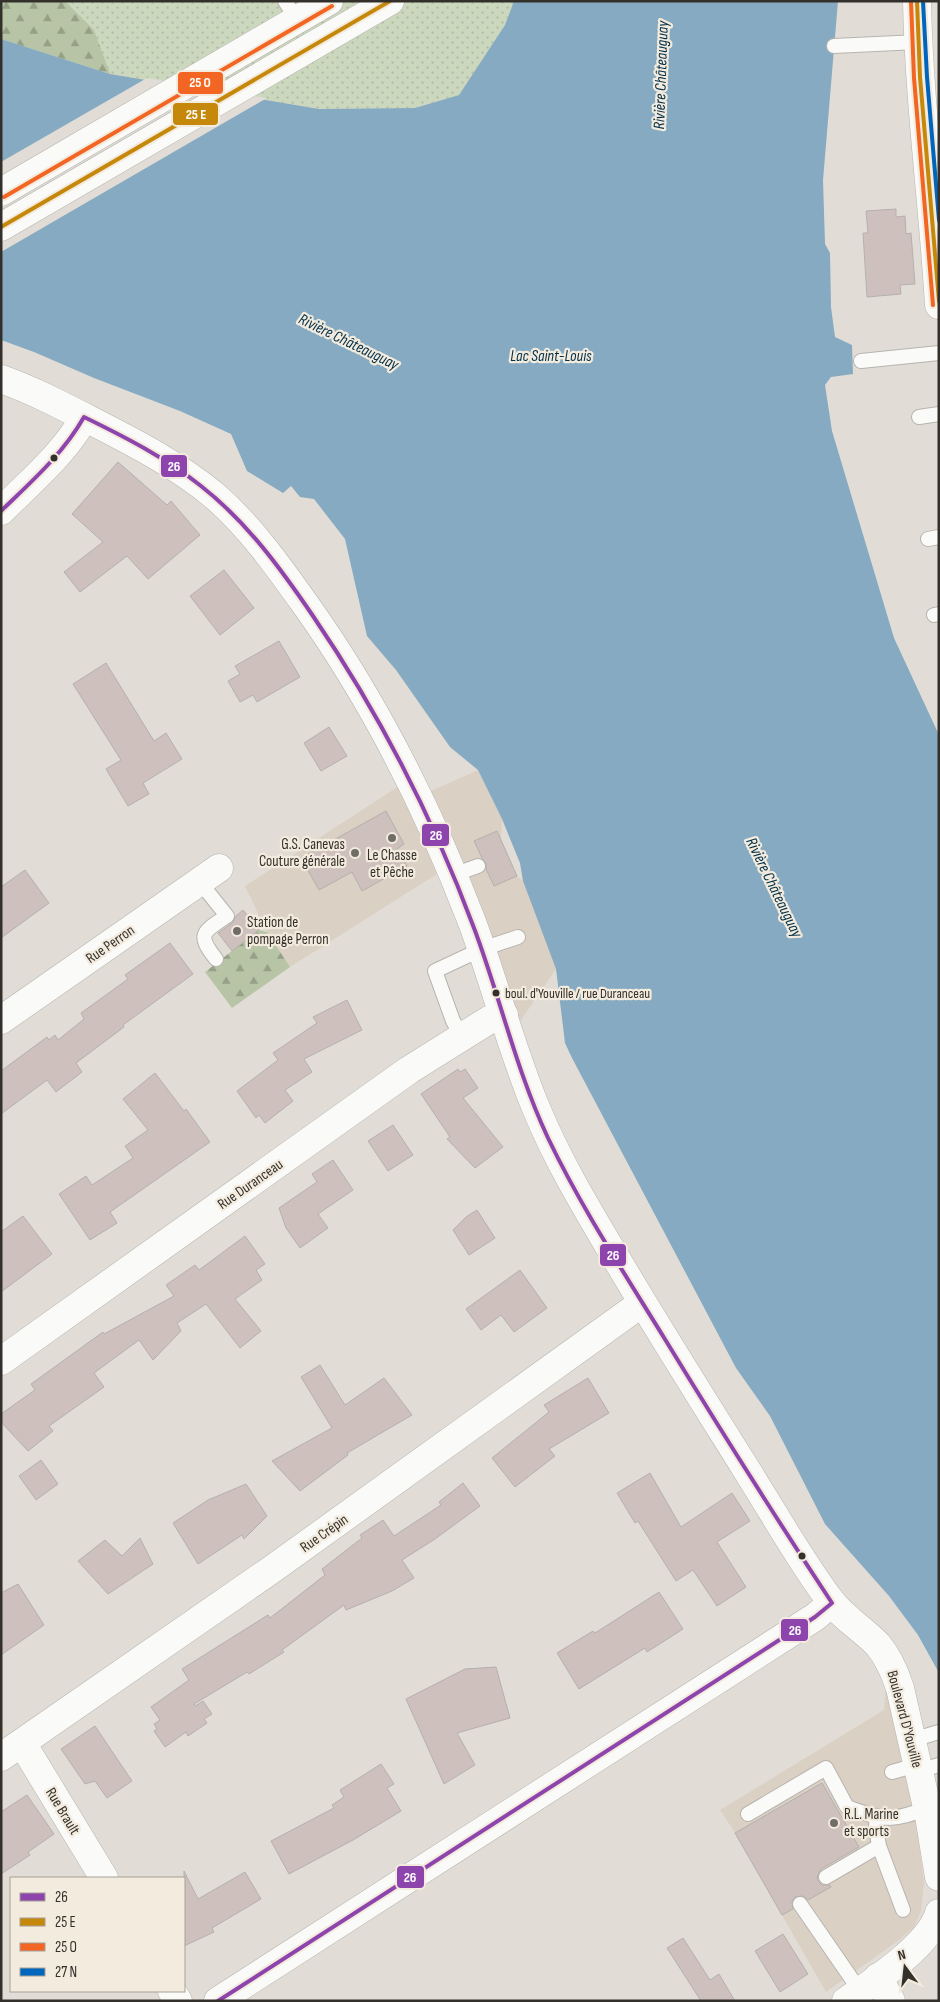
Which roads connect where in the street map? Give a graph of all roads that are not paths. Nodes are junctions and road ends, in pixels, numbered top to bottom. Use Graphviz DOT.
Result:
graph roads {
  1 [pos="329,1"];
  2 [pos="390,1"];
  3 [pos="917,1"];
  4 [pos="291,11"];
  5 [pos="918,42"];
  6 [pos="834,46"];
  7 [pos="1,192"];
  8 [pos="1,227"];
  9 [pos="939,306"];
  10 [pos="939,353"];
  11 [pos="861,360"];
  12 [pos="1,379"];
  13 [pos="939,414"];
  14 [pos="84,417"];
  15 [pos="919,417"];
  16 [pos="1,511"];
  17 [pos="209,874"];
  18 [pos="518,937"];
  19 [pos="482,950"];
  20 [pos="216,958"];
  21 [pos="504,1015"];
  22 [pos="1,1020"];
  23 [pos="462,1037"];
  24 [pos="642,1303"];
  25 [pos="1,1361"];
  26 [pos="832,1603"];
  27 [pos="939,1732"];
  28 [pos="12,1750"];
  29 [pos="916,1763"];
  30 [pos="933,1806"];
  31 [pos="748,1814"];
  32 [pos="877,1817"];
  33 [pos="879,1846"];
  34 [pos="103,1877"];
  35 [pos="826,1877"];
  36 [pos="939,1877"];
  37 [pos="800,1904"];
  38 [pos="903,1910"];
  39 [pos="939,1913"];
  40 [pos="861,1990"];
  41 [pos="218,2001"];
  42 [pos="891,2001"];
  1 -- 4 [label="street"];
  2 -- 8 [label="street"];
  3 -- 5 [label="street"];
  4 -- 7 [label="street"];
  5 -- 6 [label="lane"];
  5 -- 9 [label="street"];
  10 -- 11 [label="lane"];
  12 -- 14 [label="street, Boulevard D'Youville"];
  13 -- 15 [label="lane"];
  14 -- 16 [label="street"];
  14 -- 19 [label="street, Boulevard D'Youville"];
  17 -- 20 [label="lane"];
  17 -- 22 [label="street, Rue Perron"];
  18 -- 19 [label="lane"];
  19 -- 21 [label="street, Boulevard D'Youville"];
  19 -- 23 [label="lane"];
  21 -- 23 [label="street, Rue Duranceau"];
  21 -- 24 [label="street, Boulevard D'Youville"];
  23 -- 25 [label="street, Rue Duranceau"];
  24 -- 26 [label="street, Boulevard D'Youville"];
  24 -- 28 [label="street, Rue Crépin"];
  26 -- 29 [label="street, Boulevard D'Youville"];
  26 -- 41 [label="street"];
  27 -- 29 [label="lane"];
  28 -- 34 [label="street, Rue Brault"];
  29 -- 30 [label="street, Boulevard D'Youville"];
  30 -- 32 [label="lane"];
  30 -- 36 [label="street, Boulevard D'Youville"];
  31 -- 32 [label="lane"];
  32 -- 33 [label="lane"];
  33 -- 35 [label="lane"];
  33 -- 38 [label="lane"];
  37 -- 40 [label="lane"];
  39 -- 40 [label="street"];
  40 -- 42 [label="street"];
}
